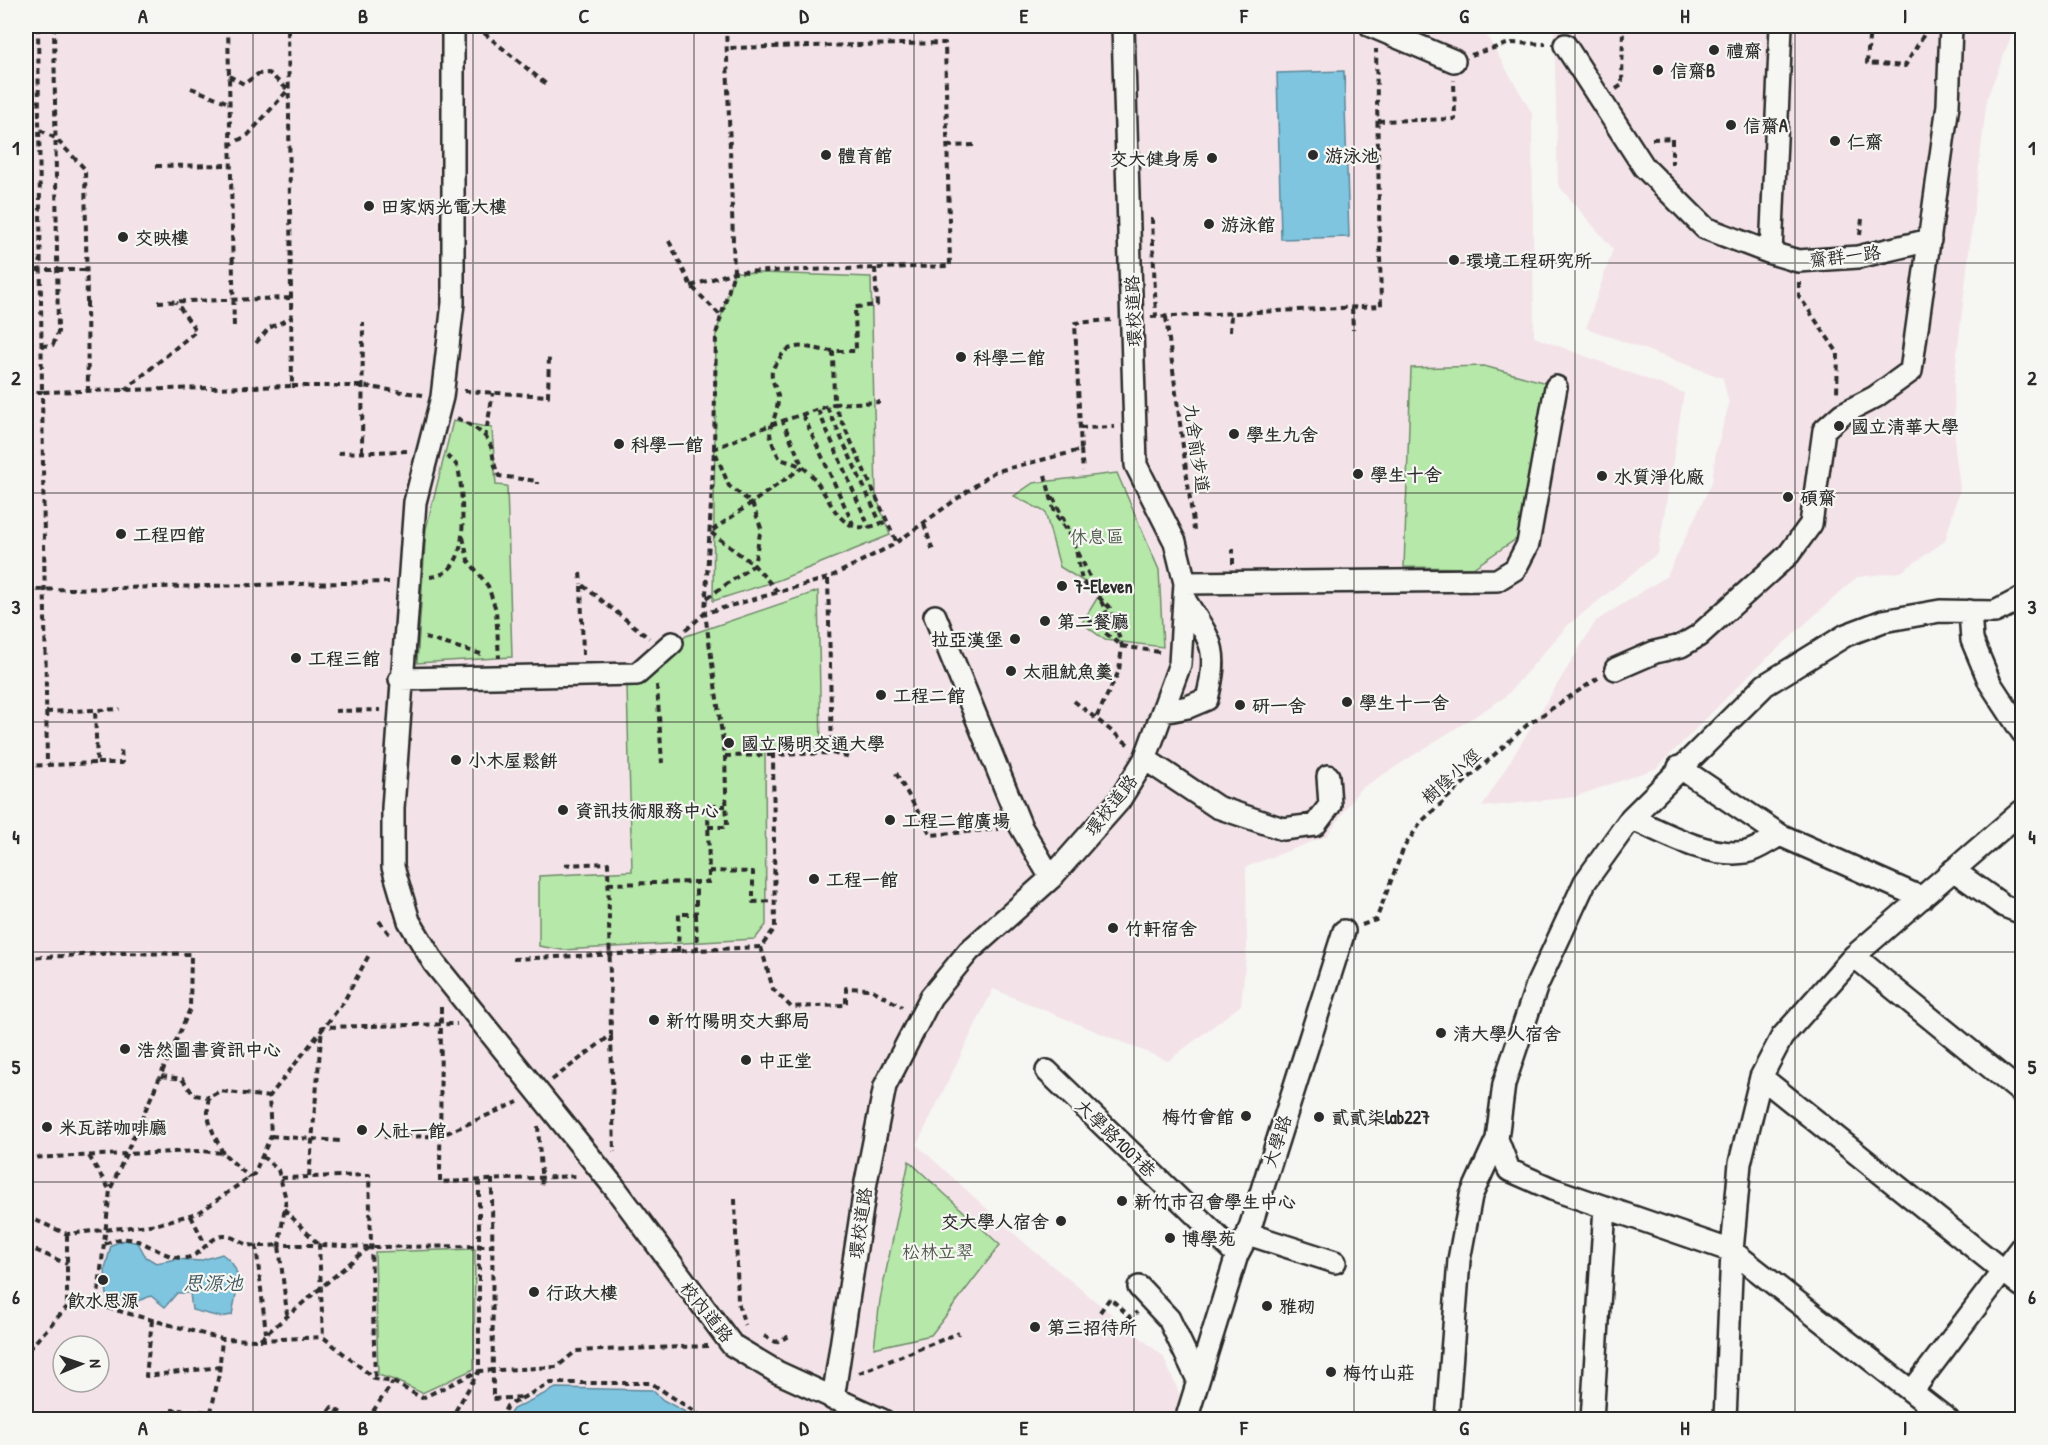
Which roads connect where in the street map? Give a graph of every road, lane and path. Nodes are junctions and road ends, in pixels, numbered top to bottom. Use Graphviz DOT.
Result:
graph roads {
  1 [pos="38,26"];
  2 [pos="54,26"];
  3 [pos="228,26"];
  4 [pos="288,26"];
  5 [pos="453,26"];
  6 [pos="726,26"];
  7 [pos="1124,26"];
  8 [pos="1623,26"];
  9 [pos="1780,26"];
  10 [pos="1870,26"];
  11 [pos="1930,26"];
  12 [pos="1951,26"];
  13 [pos="1373,27"];
  14 [pos="484,33"];
  15 [pos="1565,45"];
  16 [pos="727,48"];
  17 [pos="1454,61"];
  18 [pos="229,76"];
  19 [pos="546,84"];
  20 [pos="190,88"];
  21 [pos="288,90"];
  22 [pos="1602,100"];
  23 [pos="229,103"];
  24 [pos="1378,121"];
  25 [pos="40,130"];
  26 [pos="55,138"];
  27 [pos="230,145"];
  28 [pos="977,145"];
  29 [pos="947,146"];
  30 [pos="230,165"];
  31 [pos="156,166"];
  32 [pos="1930,240"];
  33 [pos="669,241"];
  34 [pos="1771,253"];
  35 [pos="1798,261"];
  36 [pos="874,268"];
  37 [pos="26,270"];
  38 [pos="43,270"];
  39 [pos="57,270"];
  40 [pos="87,270"];
  41 [pos="734,272"];
  42 [pos="691,286"];
  43 [pos="291,298"];
  44 [pos="233,300"];
  45 [pos="158,302"];
  46 [pos="176,302"];
  47 [pos="1352,308"];
  48 [pos="1231,314"];
  49 [pos="721,316"];
  50 [pos="1166,317"];
  51 [pos="291,318"];
  52 [pos="1133,318"];
  53 [pos="363,321"];
  54 [pos="234,329"];
  55 [pos="1353,330"];
  56 [pos="1230,332"];
  57 [pos="256,343"];
  58 [pos="42,346"];
  59 [pos="833,351"];
  60 [pos="549,355"];
  61 [pos="292,386"];
  62 [pos="362,387"];
  63 [pos="1556,387"];
  64 [pos="125,390"];
  65 [pos="26,392"];
  66 [pos="42,392"];
  67 [pos="88,392"];
  68 [pos="493,393"];
  69 [pos="450,401"];
  70 [pos="880,402"];
  71 [pos="834,404"];
  72 [pos="827,406"];
  73 [pos="818,410"];
  74 [pos="803,416"];
  75 [pos="1837,419"];
  76 [pos="783,422"];
  77 [pos="770,425"];
  78 [pos="1135,426"];
  79 [pos="1080,428"];
  80 [pos="485,438"];
  81 [pos="714,449"];
  82 [pos="441,450"];
  83 [pos="1081,450"];
  84 [pos="362,452"];
  85 [pos="383,452"];
  86 [pos="339,453"];
  87 [pos="803,467"];
  88 [pos="1083,471"];
  89 [pos="1045,475"];
  90 [pos="537,484"];
  91 [pos="1047,486"];
  92 [pos="752,503"];
  93 [pos="887,521"];
  94 [pos="881,524"];
  95 [pos="924,524"];
  96 [pos="853,526"];
  97 [pos="870,529"];
  98 [pos="710,532"];
  99 [pos="463,537"];
  100 [pos="1195,537"];
  101 [pos="897,543"];
  102 [pos="933,551"];
  103 [pos="754,566"];
  104 [pos="579,573"];
  105 [pos="828,578"];
  106 [pos="417,579"];
  107 [pos="581,584"];
  108 [pos="43,589"];
  109 [pos="26,590"];
  110 [pos="1184,591"];
  111 [pos="778,592"];
  112 [pos="706,598"];
  113 [pos="2022,598"];
  114 [pos="1970,611"];
  115 [pos="705,613"];
  116 [pos="935,616"];
  117 [pos="1089,620"];
  118 [pos="423,637"];
  119 [pos="1122,646"];
  120 [pos="664,650"];
  121 [pos="1181,653"];
  122 [pos="1616,669"];
  123 [pos="583,675"];
  124 [pos="400,679"];
  125 [pos="1074,701"];
  126 [pos="120,709"];
  127 [pos="95,710"];
  128 [pos="371,710"];
  129 [pos="335,711"];
  130 [pos="46,712"];
  131 [pos="1162,712"];
  132 [pos="1096,718"];
  133 [pos="2022,732"];
  134 [pos="121,748"];
  135 [pos="832,753"];
  136 [pos="773,755"];
  137 [pos="725,756"];
  138 [pos="850,758"];
  139 [pos="1145,759"];
  140 [pos="97,763"];
  141 [pos="662,763"];
  142 [pos="47,765"];
  143 [pos="26,766"];
  144 [pos="1679,767"];
  145 [pos="896,773"];
  146 [pos="1328,776"];
  147 [pos="726,806"];
  148 [pos="2022,811"];
  149 [pos="1631,818"];
  150 [pos="708,827"];
  151 [pos="1021,827"];
  152 [pos="1780,835"];
  153 [pos="561,865"];
  154 [pos="1953,870"];
  155 [pos="709,871"];
  156 [pos="1051,878"];
  157 [pos="696,882"];
  158 [pos="608,884"];
  159 [pos="1922,897"];
  160 [pos="774,901"];
  161 [pos="696,914"];
  162 [pos="2022,914"];
  163 [pos="1344,931"];
  164 [pos="761,947"];
  165 [pos="697,951"];
  166 [pos="678,952"];
  167 [pos="370,953"];
  168 [pos="610,955"];
  169 [pos="1854,956"];
  170 [pos="26,958"];
  171 [pos="513,959"];
  172 [pos="441,996"];
  173 [pos="920,1018"];
  174 [pos="441,1024"];
  175 [pos="463,1024"];
  176 [pos="322,1027"];
  177 [pos="612,1035"];
  178 [pos="1047,1071"];
  179 [pos="161,1076"];
  180 [pos="1761,1077"];
  181 [pos="2022,1093"];
  182 [pos="530,1095"];
  183 [pos="209,1097"];
  184 [pos="269,1097"];
  185 [pos="538,1116"];
  186 [pos="271,1136"];
  187 [pos="440,1136"];
  188 [pos="384,1137"];
  189 [pos="1497,1139"];
  190 [pos="311,1141"];
  191 [pos="340,1141"];
  192 [pos="223,1153"];
  193 [pos="614,1153"];
  194 [pos="89,1156"];
  195 [pos="127,1156"];
  196 [pos="262,1156"];
  197 [pos="26,1158"];
  198 [pos="309,1176"];
  199 [pos="585,1176"];
  200 [pos="541,1177"];
  201 [pos="280,1178"];
  202 [pos="250,1179"];
  203 [pos="492,1179"];
  204 [pos="479,1180"];
  205 [pos="542,1188"];
  206 [pos="110,1190"];
  207 [pos="735,1198"];
  208 [pos="1605,1208"];
  209 [pos="284,1209"];
  210 [pos="191,1215"];
  211 [pos="26,1216"];
  212 [pos="106,1231"];
  213 [pos="68,1234"];
  214 [pos="1248,1234"];
  215 [pos="105,1244"];
  216 [pos="256,1245"];
  217 [pos="279,1245"];
  218 [pos="319,1245"];
  219 [pos="26,1246"];
  220 [pos="206,1246"];
  221 [pos="479,1246"];
  222 [pos="493,1246"];
  223 [pos="2022,1246"];
  224 [pos="369,1247"];
  225 [pos="1732,1251"];
  226 [pos="1237,1255"];
  227 [pos="1335,1262"];
  228 [pos="67,1264"];
  229 [pos="2005,1269"];
  230 [pos="2022,1286"];
  231 [pos="320,1287"];
  232 [pos="1144,1292"];
  233 [pos="97,1305"];
  234 [pos="67,1307"];
  235 [pos="1100,1312"];
  236 [pos="287,1315"];
  237 [pos="152,1320"];
  238 [pos="746,1328"];
  239 [pos="266,1333"];
  240 [pos="756,1333"];
  241 [pos="958,1333"];
  242 [pos="790,1336"];
  243 [pos="322,1337"];
  244 [pos="222,1340"];
  245 [pos="259,1340"];
  246 [pos="732,1345"];
  247 [pos="26,1359"];
  248 [pos="220,1367"];
  249 [pos="479,1371"];
  250 [pos="494,1371"];
  251 [pos="858,1374"];
  252 [pos="375,1378"];
  253 [pos="1198,1380"];
  254 [pos="393,1382"];
  255 [pos="1913,1390"];
  256 [pos="524,1397"];
  257 [pos="833,1399"];
  258 [pos="171,1410"];
  259 [pos="179,1410"];
  260 [pos="180,1419"];
  261 [pos="322,1419"];
  262 [pos="352,1419"];
  263 [pos="367,1419"];
  264 [pos="450,1419"];
  265 [pos="500,1419"];
  266 [pos="707,1419"];
  267 [pos="882,1419"];
  268 [pos="1186,1419"];
  269 [pos="1447,1419"];
  270 [pos="1592,1419"];
  271 [pos="1725,1419"];
  272 [pos="1948,1419"];
  1 -- 25 [label="path"];
  2 -- 26 [label="path"];
  3 -- 18 [label="path"];
  4 -- 21 [label="path"];
  5 -- 69 [label="street, 校內道路"];
  6 -- 16 [label="path"];
  7 -- 52 [label="street, 環校道路"];
  8 -- 22 [label="path"];
  9 -- 34 [label="street"];
  10 -- 11 [label="path"];
  12 -- 32 [label="street"];
  13 -- 17 [label="street"];
  13 -- 24 [label="path"];
  14 -- 19 [label="path"];
  15 -- 17 [label="path"];
  15 -- 22 [label="street, 齋群一路"];
  16 -- 29 [label="path"];
  16 -- 41 [label="path"];
  17 -- 24 [label="path"];
  18 -- 21 [label="path"];
  18 -- 23 [label="path"];
  20 -- 23 [label="path"];
  21 -- 27 [label="path"];
  21 -- 43 [label="path"];
  22 -- 34 [label="street, 齋群一路"];
  23 -- 27 [label="path"];
  24 -- 47 [label="path"];
  25 -- 26 [label="path"];
  25 -- 38 [label="path"];
  26 -- 39 [label="path"];
  26 -- 40 [label="path"];
  27 -- 30 [label="path"];
  28 -- 29 [label="path"];
  29 -- 36 [label="path"];
  30 -- 31 [label="path"];
  30 -- 44 [label="path"];
  32 -- 35 [label="street, 齋群一路"];
  32 -- 75 [label="street"];
  33 -- 42 [label="path"];
  34 -- 35 [label="street, 齋群一路"];
  35 -- 75 [label="path"];
  36 -- 41 [label="path"];
  36 -- 59 [label="path"];
  37 -- 38 [label="path"];
  38 -- 39 [label="path"];
  38 -- 58 [label="path"];
  39 -- 40 [label="path"];
  39 -- 58 [label="path"];
  40 -- 67 [label="path"];
  41 -- 42 [label="path"];
  41 -- 49 [label="path"];
  42 -- 49 [label="path"];
  43 -- 44 [label="path"];
  43 -- 51 [label="path"];
  44 -- 46 [label="path"];
  44 -- 54 [label="path"];
  45 -- 46 [label="path"];
  46 -- 64 [label="path"];
  47 -- 48 [label="path"];
  47 -- 55 [label="path"];
  48 -- 50 [label="path"];
  48 -- 56 [label="path"];
  49 -- 81 [label="path"];
  50 -- 52 [label="path"];
  50 -- 100 [label="path, 九舍前步道"];
  51 -- 57 [label="path"];
  51 -- 61 [label="path"];
  52 -- 78 [label="street, 環校道路"];
  52 -- 79 [label="path"];
  53 -- 62 [label="path"];
  58 -- 66 [label="path"];
  59 -- 71 [label="path"];
  59 -- 77 [label="path"];
  60 -- 68 [label="path"];
  61 -- 62 [label="path"];
  61 -- 64 [label="path"];
  62 -- 69 [label="path"];
  62 -- 84 [label="path"];
  63 -- 110 [label="street"];
  64 -- 67 [label="path"];
  65 -- 66 [label="path"];
  66 -- 67 [label="path"];
  66 -- 108 [label="path"];
  68 -- 69 [label="path"];
  68 -- 80 [label="path"];
  69 -- 80 [label="path"];
  69 -- 106 [label="street, 校內道路"];
  70 -- 71 [label="path"];
  71 -- 72 [label="path"];
  71 -- 93 [label="path"];
  72 -- 73 [label="path"];
  72 -- 94 [label="path"];
  73 -- 74 [label="path"];
  73 -- 97 [label="path"];
  74 -- 76 [label="path"];
  74 -- 96 [label="path"];
  75 -- 122 [label="street"];
  76 -- 77 [label="path"];
  76 -- 87 [label="path"];
  77 -- 81 [label="path"];
  77 -- 87 [label="path"];
  78 -- 79 [label="path"];
  78 -- 110 [label="street, 環校道路"];
  79 -- 83 [label="path"];
  80 -- 90 [label="path"];
  81 -- 92 [label="path"];
  81 -- 98 [label="path"];
  82 -- 99 [label="path"];
  83 -- 88 [label="path"];
  83 -- 95 [label="path"];
  84 -- 85 [label="path"];
  84 -- 86 [label="path"];
  87 -- 92 [label="path"];
  87 -- 96 [label="path"];
  89 -- 91 [label="path"];
  91 -- 119 [label="path"];
  91 -- 119 [label="path"];
  92 -- 98 [label="path"];
  92 -- 103 [label="path"];
  93 -- 94 [label="path"];
  93 -- 101 [label="path"];
  94 -- 97 [label="path"];
  95 -- 101 [label="path"];
  95 -- 102 [label="path"];
  96 -- 97 [label="path"];
  98 -- 103 [label="path"];
  98 -- 112 [label="path"];
  99 -- 106 [label="path"];
  99 -- 118 [label="path"];
  101 -- 105 [label="path"];
  103 -- 111 [label="path"];
  103 -- 112 [label="path"];
  104 -- 107 [label="path"];
  105 -- 111 [label="path"];
  105 -- 135 [label="path"];
  106 -- 108 [label="path"];
  106 -- 124 [label="street, 校內道路"];
  107 -- 120 [label="path"];
  107 -- 123 [label="path"];
  108 -- 109 [label="path"];
  108 -- 130 [label="path"];
  110 -- 121 [label="street, 環校道路"];
  110 -- 131 [label="street"];
  111 -- 115 [label="path"];
  112 -- 115 [label="path"];
  113 -- 114 [label="street"];
  114 -- 133 [label="street"];
  114 -- 144 [label="street"];
  115 -- 120 [label="path"];
  115 -- 137 [label="path"];
  116 -- 151 [label="street"];
  117 -- 119 [label="path"];
  119 -- 121 [label="path"];
  119 -- 132 [label="path"];
  120 -- 123 [label="street"];
  120 -- 141 [label="path"];
  121 -- 131 [label="street, 環校道路"];
  122 -- 163 [label="path, 樹陰小徑"];
  123 -- 124 [label="street"];
  124 -- 182 [label="street, 校內道路"];
  125 -- 132 [label="path"];
  126 -- 127 [label="path"];
  127 -- 130 [label="path"];
  127 -- 140 [label="path"];
  128 -- 129 [label="path"];
  130 -- 142 [label="path"];
  131 -- 139 [label="street, 環校道路"];
  132 -- 139 [label="path"];
  134 -- 140 [label="path"];
  135 -- 136 [label="path"];
  135 -- 138 [label="path"];
  136 -- 137 [label="path"];
  136 -- 160 [label="path"];
  137 -- 147 [label="path"];
  139 -- 146 [label="street"];
  139 -- 156 [label="street, 環校道路"];
  140 -- 142 [label="path"];
  142 -- 143 [label="path"];
  144 -- 149 [label="street"];
  144 -- 152 [label="street"];
  145 -- 151 [label="path"];
  147 -- 150 [label="path"];
  147 -- 150 [label="path"];
  148 -- 154 [label="street"];
  149 -- 152 [label="street"];
  149 -- 189 [label="street"];
  150 -- 155 [label="path"];
  151 -- 156 [label="street"];
  152 -- 159 [label="street"];
  153 -- 158 [label="path"];
  154 -- 159 [label="street"];
  154 -- 162 [label="street"];
  155 -- 157 [label="path"];
  155 -- 160 [label="path"];
  156 -- 173 [label="street, 環校道路"];
  157 -- 158 [label="path"];
  157 -- 161 [label="path"];
  158 -- 168 [label="path"];
  159 -- 169 [label="street"];
  160 -- 164 [label="path"];
  161 -- 165 [label="path"];
  161 -- 166 [label="path"];
  163 -- 214 [label="street, 大學路"];
  164 -- 165 [label="path"];
  164 -- 173 [label="path"];
  165 -- 166 [label="path"];
  166 -- 168 [label="path"];
  167 -- 176 [label="path"];
  168 -- 171 [label="path"];
  168 -- 177 [label="path"];
  169 -- 180 [label="street"];
  169 -- 181 [label="street"];
  170 -- 179 [label="path"];
  172 -- 174 [label="path"];
  173 -- 257 [label="street, 環校道路"];
  174 -- 175 [label="path"];
  174 -- 176 [label="path"];
  174 -- 187 [label="path"];
  176 -- 184 [label="path"];
  176 -- 190 [label="path"];
  177 -- 182 [label="path"];
  177 -- 193 [label="path"];
  178 -- 226 [label="street, 大學路1007巷"];
  179 -- 183 [label="path"];
  179 -- 195 [label="path"];
  180 -- 225 [label="street"];
  180 -- 229 [label="street"];
  182 -- 187 [label="path"];
  182 -- 246 [label="street, 校內道路"];
  183 -- 184 [label="path"];
  183 -- 192 [label="path"];
  184 -- 186 [label="path"];
  185 -- 200 [label="path"];
  186 -- 190 [label="path"];
  186 -- 196 [label="path"];
  187 -- 188 [label="path"];
  187 -- 204 [label="path"];
  189 -- 208 [label="street"];
  189 -- 269 [label="street"];
  190 -- 191 [label="path"];
  190 -- 198 [label="path"];
  192 -- 195 [label="path"];
  192 -- 202 [label="path"];
  194 -- 195 [label="path"];
  194 -- 197 [label="path"];
  194 -- 206 [label="path"];
  195 -- 206 [label="path"];
  196 -- 201 [label="path"];
  196 -- 202 [label="path"];
  198 -- 201 [label="path"];
  198 -- 224 [label="path"];
  199 -- 200 [label="path"];
  200 -- 203 [label="path"];
  200 -- 205 [label="path"];
  201 -- 209 [label="path"];
  202 -- 210 [label="path"];
  203 -- 204 [label="path"];
  203 -- 222 [label="path"];
  204 -- 221 [label="path"];
  206 -- 212 [label="path"];
  207 -- 238 [label="path"];
  208 -- 225 [label="street"];
  208 -- 270 [label="street"];
  209 -- 217 [label="path"];
  209 -- 218 [label="path"];
  210 -- 212 [label="path"];
  210 -- 220 [label="path"];
  211 -- 213 [label="path"];
  212 -- 213 [label="path"];
  212 -- 215 [label="path"];
  213 -- 228 [label="path"];
  214 -- 226 [label="street, 大學路"];
  214 -- 227 [label="street"];
  215 -- 220 [label="path"];
  215 -- 233 [label="path"];
  216 -- 217 [label="path"];
  216 -- 220 [label="path"];
  216 -- 239 [label="path"];
  217 -- 218 [label="path"];
  217 -- 236 [label="path"];
  218 -- 224 [label="path"];
  218 -- 231 [label="path"];
  219 -- 228 [label="path"];
  221 -- 222 [label="path"];
  221 -- 224 [label="path"];
  221 -- 249 [label="path"];
  222 -- 250 [label="path"];
  223 -- 229 [label="street"];
  224 -- 231 [label="path"];
  224 -- 252 [label="path"];
  225 -- 255 [label="street"];
  225 -- 271 [label="street"];
  226 -- 253 [label="street, 大學路"];
  228 -- 234 [label="path"];
  229 -- 230 [label="street"];
  229 -- 255 [label="street"];
  231 -- 236 [label="path"];
  231 -- 243 [label="path"];
  232 -- 235 [label="path"];
  232 -- 253 [label="street"];
  233 -- 234 [label="path"];
  233 -- 237 [label="path"];
  234 -- 247 [label="path"];
  236 -- 239 [label="path"];
  237 -- 244 [label="path"];
  237 -- 248 [label="path"];
  239 -- 245 [label="path"];
  240 -- 242 [label="path"];
  241 -- 251 [label="path"];
  243 -- 245 [label="path"];
  243 -- 252 [label="path"];
  244 -- 245 [label="path"];
  244 -- 248 [label="path"];
  246 -- 250 [label="path"];
  246 -- 257 [label="street, 校內道路"];
  248 -- 259 [label="path"];
  249 -- 250 [label="path"];
  249 -- 254 [label="path"];
  249 -- 264 [label="path"];
  250 -- 256 [label="path"];
  252 -- 254 [label="path"];
  253 -- 268 [label="street, 大學路"];
  254 -- 263 [label="path"];
  255 -- 272 [label="street"];
  256 -- 265 [label="path"];
  256 -- 266 [label="path"];
  257 -- 267 [label="street"];
  258 -- 259 [label="path"];
  259 -- 260 [label="path"];
  261 -- 262 [label="path"];
}
